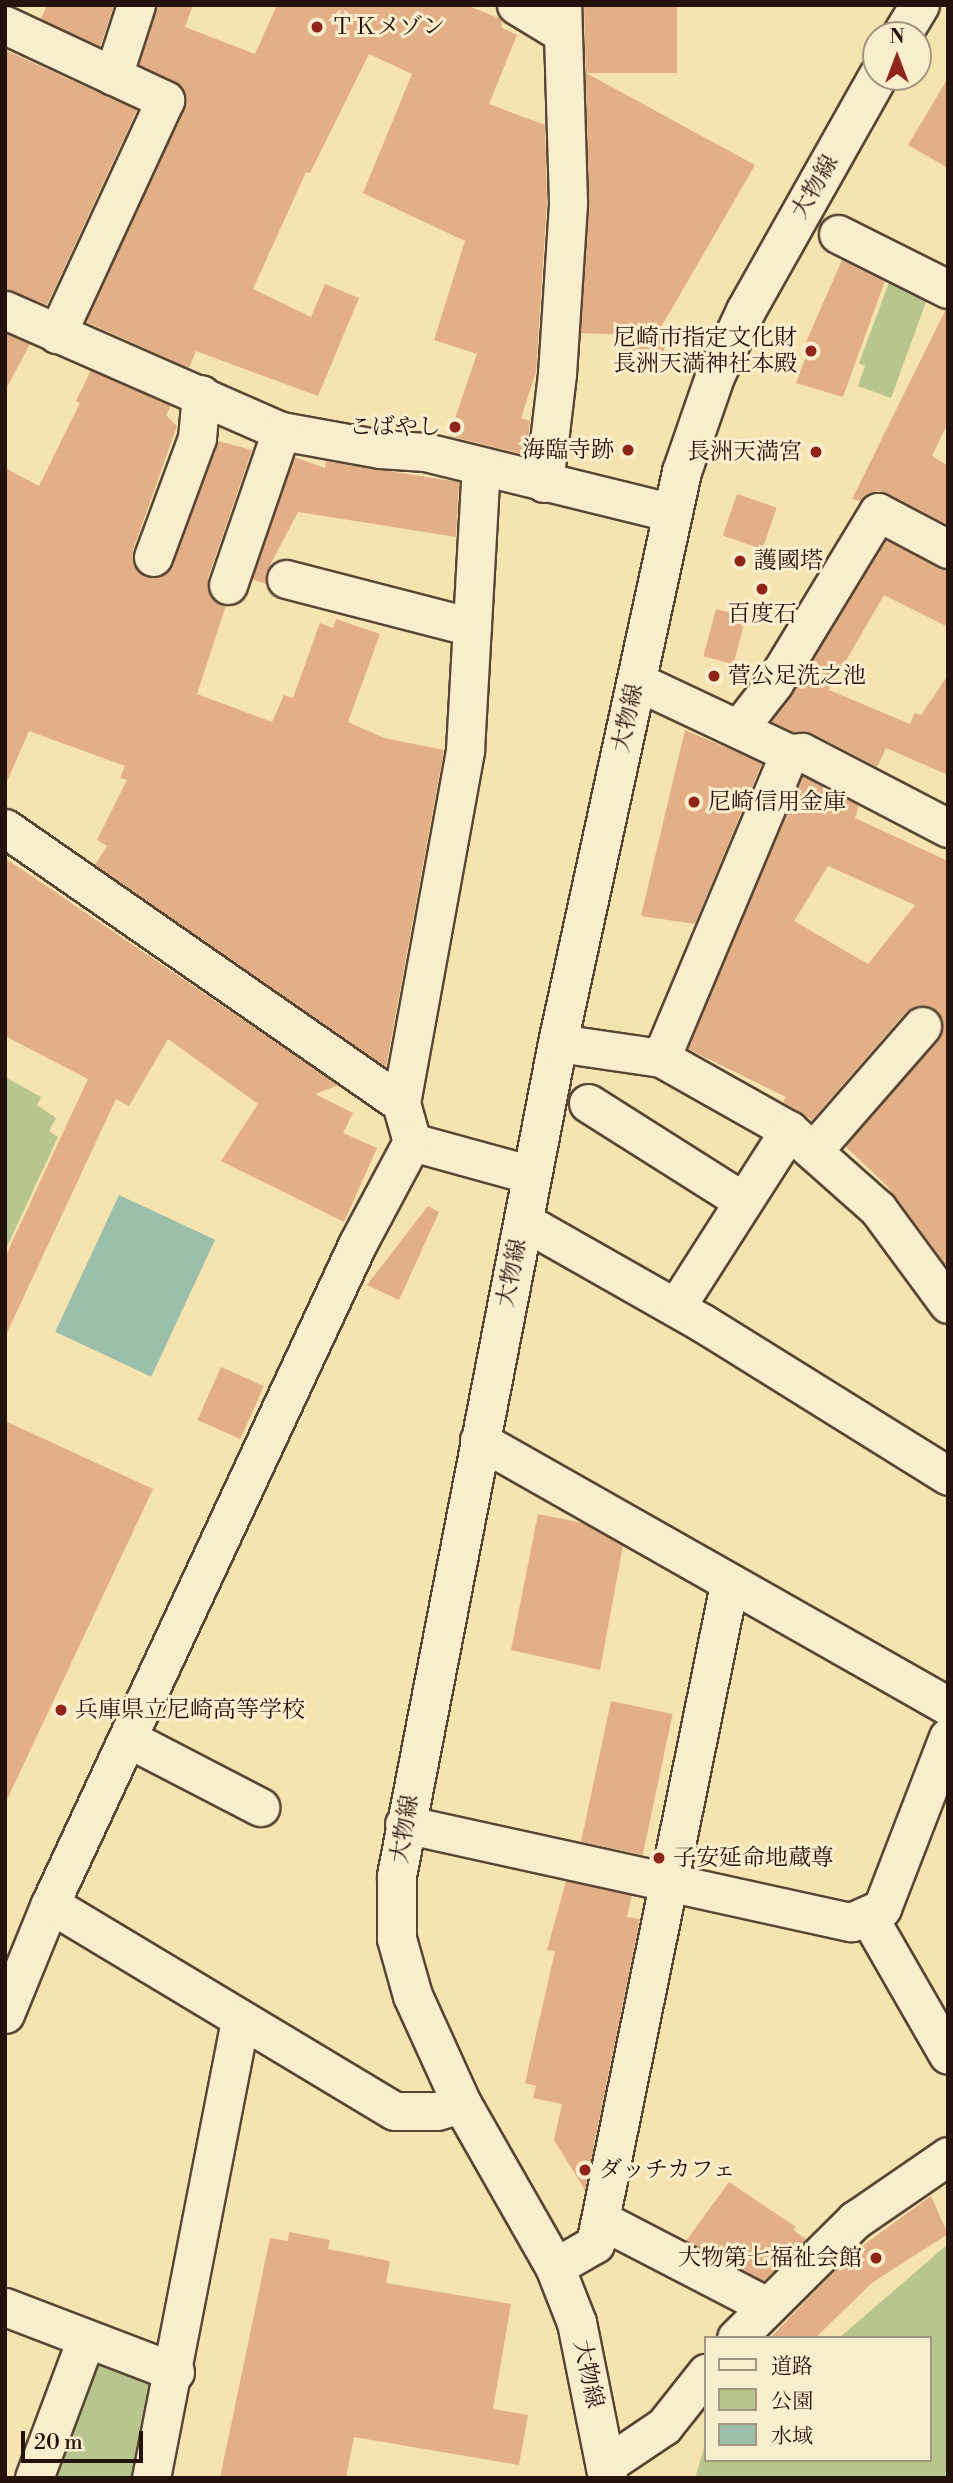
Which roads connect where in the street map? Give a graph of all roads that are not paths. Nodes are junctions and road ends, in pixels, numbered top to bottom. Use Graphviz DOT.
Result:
graph roads {
  1 [pos="136,5"];
  2 [pos="516,5"];
  3 [pos="920,5"];
  4 [pos="562,19"];
  5 [pos="910,21"];
  6 [pos="5,25"];
  7 [pos="113,76"];
  8 [pos="870,91"];
  9 [pos="838,234"];
  10 [pos="948,289"];
  11 [pos="5,310"];
  12 [pos="57,334"];
  13 [pos="201,394"];
  14 [pos="281,431"];
  15 [pos="481,468"];
  16 [pos="544,483"];
  17 [pos="673,513"];
  18 [pos="948,549"];
  19 [pos="153,557"];
  20 [pos="286,579"];
  21 [pos="228,585"];
  22 [pos="472,627"];
  23 [pos="636,681"];
  24 [pos="739,728"];
  25 [pos="789,753"];
  26 [pos="5,828"];
  27 [pos="948,828"];
  28 [pos="922,1026"];
  29 [pos="558,1043"];
  30 [pos="661,1058"];
  31 [pos="401,1103"];
  32 [pos="588,1103"];
  33 [pos="801,1141"];
  34 [pos="412,1142"];
  35 [pos="532,1175"];
  36 [pos="743,1201"];
  37 [pos="523,1221"];
  38 [pos="948,1304"];
  39 [pos="676,1307"];
  40 [pos="479,1440"];
  41 [pos="948,1476"];
  42 [pos="729,1584"];
  43 [pos="948,1706"];
  44 [pos="948,1737"];
  45 [pos="129,1739"];
  46 [pos="260,1807"];
  47 [pos="404,1824"];
  48 [pos="672,1880"];
  49 [pos="50,1904"];
  50 [pos="868,1916"];
  51 [pos="6,2011"];
  52 [pos="240,2020"];
  53 [pos="948,2055"];
  54 [pos="462,2104"];
  55 [pos="948,2156"];
  56 [pos="601,2220"];
  57 [pos="555,2267"];
  58 [pos="765,2305"];
  59 [pos="5,2307"];
  60 [pos="738,2336"];
  61 [pos="86,2339"];
  62 [pos="175,2372"];
  63 [pos="704,2376"];
  64 [pos="607,2472"];
  65 [pos="34,2478"];
  66 [pos="151,2478"];
  1 -- 7 [label="street"];
  2 -- 4 [label="street"];
  3 -- 5 [label="street"];
  4 -- 16 [label="street"];
  6 -- 7 [label="street"];
  7 -- 12 [label="street"];
  8 -- 17 [label="street, 大物線"];
  9 -- 10 [label="street"];
  11 -- 12 [label="street"];
  12 -- 13 [label="street"];
  13 -- 14 [label="street"];
  13 -- 19 [label="street"];
  14 -- 15 [label="street"];
  14 -- 21 [label="street"];
  15 -- 16 [label="street"];
  15 -- 22 [label="street"];
  16 -- 17 [label="street"];
  17 -- 23 [label="street, 大物線"];
  18 -- 24 [label="street"];
  20 -- 22 [label="street"];
  22 -- 31 [label="street"];
  23 -- 24 [label="street"];
  23 -- 29 [label="street, 大物線"];
  24 -- 25 [label="street"];
  25 -- 27 [label="street"];
  25 -- 30 [label="street"];
  26 -- 31 [label="street"];
  28 -- 33 [label="street"];
  29 -- 30 [label="street"];
  29 -- 35 [label="street, 大物線"];
  30 -- 33 [label="street"];
  31 -- 34 [label="street"];
  32 -- 36 [label="street"];
  33 -- 36 [label="street"];
  33 -- 38 [label="street"];
  34 -- 35 [label="street"];
  34 -- 45 [label="street"];
  35 -- 37 [label="street, 大物線"];
  36 -- 39 [label="street"];
  37 -- 39 [label="street"];
  37 -- 40 [label="street, 大物線"];
  39 -- 41 [label="street"];
  40 -- 42 [label="street"];
  40 -- 47 [label="street, 大物線"];
  42 -- 43 [label="street"];
  42 -- 48 [label="street"];
  44 -- 50 [label="street"];
  45 -- 46 [label="street"];
  45 -- 49 [label="street"];
  47 -- 48 [label="street"];
  47 -- 54 [label="street, 大物線"];
  48 -- 50 [label="street"];
  48 -- 56 [label="street"];
  49 -- 51 [label="street"];
  49 -- 52 [label="street"];
  50 -- 53 [label="street"];
  52 -- 54 [label="street"];
  52 -- 62 [label="street"];
  54 -- 57 [label="street, 大物線"];
  55 -- 58 [label="street"];
  56 -- 57 [label="street"];
  56 -- 58 [label="street"];
  57 -- 64 [label="street, 大物線"];
  58 -- 60 [label="street"];
  59 -- 61 [label="street"];
  61 -- 62 [label="street"];
  61 -- 65 [label="street"];
  62 -- 66 [label="street"];
  63 -- 64 [label="street"];
}
